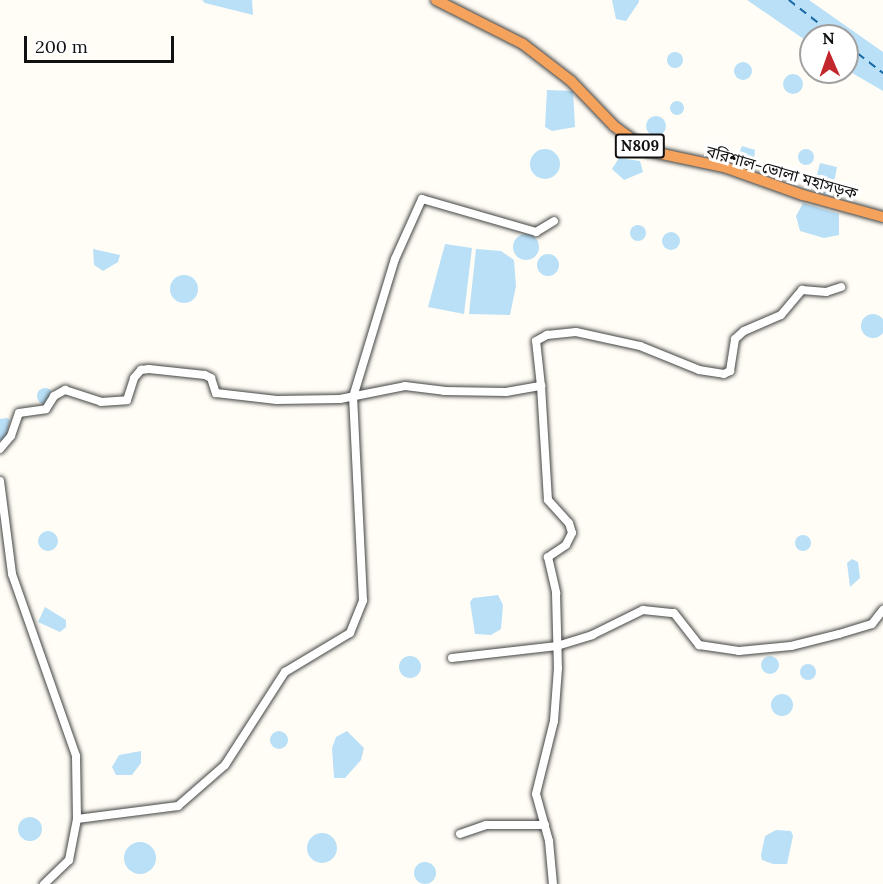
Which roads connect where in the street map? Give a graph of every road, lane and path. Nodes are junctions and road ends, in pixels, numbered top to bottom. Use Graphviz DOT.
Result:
graph roads {
  1 [pos="436,0"];
  2 [pos="883,217"];
  3 [pos="554,221"];
  4 [pos="841,287"];
  5 [pos="541,386"];
  6 [pos="353,397"];
  7 [pos="0,449"];
  8 [pos="0,481"];
  9 [pos="883,610"];
  10 [pos="557,646"];
  11 [pos="452,658"];
  12 [pos="77,819"];
  13 [pos="545,825"];
  14 [pos="459,834"];
  15 [pos="44,884"];
  16 [pos="553,884"];
  1 -- 2 [label="highway, বরিশাল-ভোলা মহাসড়ক / N809"];
  3 -- 6 [label="street"];
  4 -- 5 [label="street"];
  5 -- 6 [label="street"];
  5 -- 10 [label="street"];
  6 -- 7 [label="street"];
  6 -- 12 [label="street"];
  8 -- 12 [label="street"];
  9 -- 10 [label="street"];
  10 -- 11 [label="street"];
  10 -- 13 [label="street"];
  12 -- 15 [label="street"];
  13 -- 14 [label="street"];
  13 -- 16 [label="street"];
}
